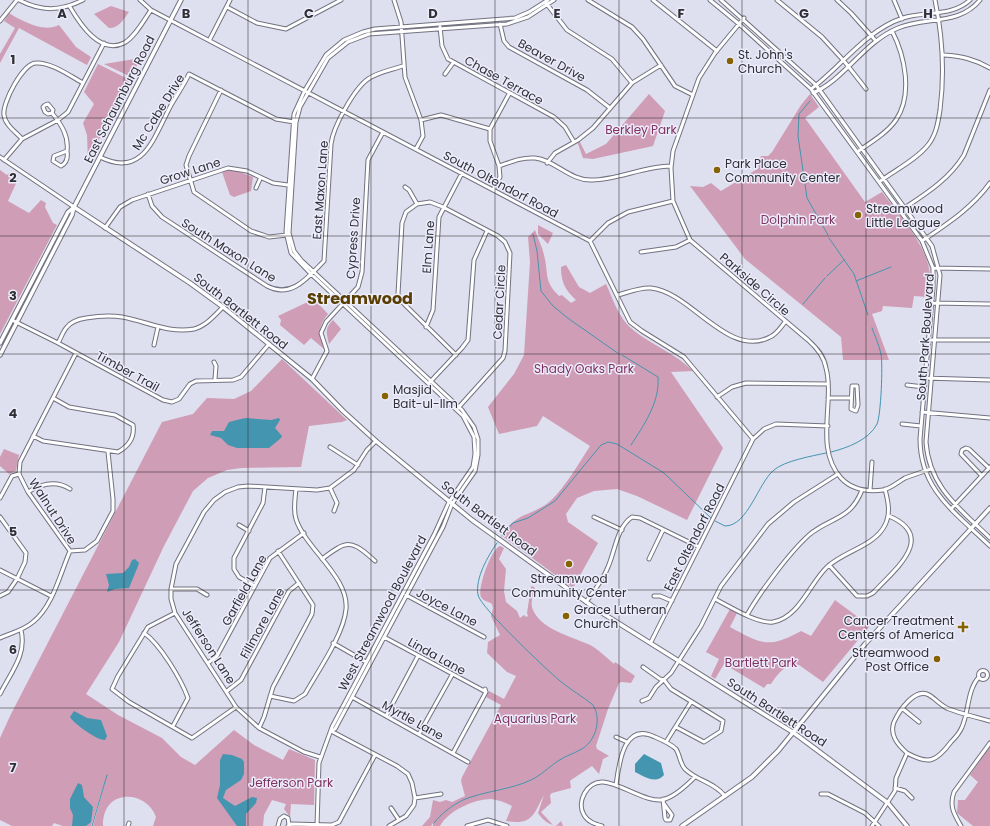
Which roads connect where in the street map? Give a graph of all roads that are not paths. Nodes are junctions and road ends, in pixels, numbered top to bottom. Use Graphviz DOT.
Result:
graph roads {
  1 [pos="18,0"];
  2 [pos="83,0"];
  3 [pos="140,0"];
  4 [pos="181,0"];
  5 [pos="230,0"];
  6 [pos="341,0"];
  7 [pos="394,0"];
  8 [pos="554,0"];
  9 [pos="588,0"];
  10 [pos="653,0"];
  11 [pos="710,0"];
  12 [pos="721,0"];
  13 [pos="777,0"];
  14 [pos="837,0"];
  15 [pos="894,0"];
  16 [pos="935,0"];
  17 [pos="970,0"];
  18 [pos="980,0"];
  19 [pos="547,2"];
  20 [pos="70,6"];
  21 [pos="227,7"];
  22 [pos="151,10"];
  23 [pos="938,12"];
  24 [pos="744,18"];
  25 [pos="902,18"];
  26 [pos="171,20"];
  27 [pos="938,20"];
  28 [pos="0,21"];
  29 [pos="500,22"];
  30 [pos="739,24"];
  31 [pos="440,27"];
  32 [pos="401,28"];
  33 [pos="892,31"];
  34 [pos="402,32"];
  35 [pos="872,36"];
  36 [pos="210,39"];
  37 [pos="876,41"];
  38 [pos="104,43"];
  39 [pos="717,51"];
  40 [pos="944,55"];
  41 [pos="844,61"];
  42 [pos="453,63"];
  43 [pos="661,65"];
  44 [pos="403,66"];
  45 [pos="848,66"];
  46 [pos="990,68"];
  47 [pos="445,74"];
  48 [pos="83,83"];
  49 [pos="632,83"];
  50 [pos="816,85"];
  51 [pos="811,89"];
  52 [pos="866,89"];
  53 [pos="221,90"];
  54 [pos="820,90"];
  55 [pos="990,90"];
  56 [pos="306,91"];
  57 [pos="813,93"];
  58 [pos="509,94"];
  59 [pos="693,95"];
  60 [pos="610,108"];
  61 [pos="345,112"];
  62 [pos="52,113"];
  63 [pos="58,120"];
  64 [pos="421,120"];
  65 [pos="294,122"];
  66 [pos="490,129"];
  67 [pos="383,132"];
  68 [pos="22,139"];
  69 [pos="574,142"];
  70 [pos="863,148"];
  71 [pos="416,150"];
  72 [pos="67,151"];
  73 [pos="857,152"];
  74 [pos="0,157"];
  75 [pos="100,157"];
  76 [pos="4,160"];
  77 [pos="547,163"];
  78 [pos="499,166"];
  79 [pos="671,166"];
  80 [pos="462,173"];
  81 [pos="260,178"];
  82 [pos="884,178"];
  83 [pos="189,181"];
  84 [pos="879,182"];
  85 [pos="990,183"];
  86 [pos="290,185"];
  87 [pos="405,187"];
  88 [pos="256,188"];
  89 [pos="493,190"];
  90 [pos="148,194"];
  91 [pos="674,201"];
  92 [pos="417,204"];
  93 [pos="74,207"];
  94 [pos="443,207"];
  95 [pos="906,208"];
  96 [pos="900,211"];
  97 [pos="105,228"];
  98 [pos="487,231"];
  99 [pos="288,235"];
  100 [pos="927,238"];
  101 [pos="690,240"];
  102 [pos="590,241"];
  103 [pos="922,241"];
  104 [pos="641,252"];
  105 [pos="933,268"];
  106 [pos="939,268"];
  107 [pos="990,269"];
  108 [pos="312,273"];
  109 [pos="618,295"];
  110 [pos="344,302"];
  111 [pos="932,303"];
  112 [pos="938,303"];
  113 [pos="990,304"];
  114 [pos="223,307"];
  115 [pos="12,320"];
  116 [pos="17,322"];
  117 [pos="785,322"];
  118 [pos="158,327"];
  119 [pos="426,327"];
  120 [pos="928,340"];
  121 [pos="935,340"];
  122 [pos="990,340"];
  123 [pos="0,343"];
  124 [pos="58,343"];
  125 [pos="269,344"];
  126 [pos="154,345"];
  127 [pos="76,353"];
  128 [pos="0,355"];
  129 [pos="456,355"];
  130 [pos="214,362"];
  131 [pos="925,378"];
  132 [pos="931,378"];
  133 [pos="215,379"];
  134 [pos="312,379"];
  135 [pos="990,380"];
  136 [pos="430,382"];
  137 [pos="828,384"];
  138 [pos="907,386"];
  139 [pos="924,387"];
  140 [pos="717,397"];
  141 [pos="53,398"];
  142 [pos="828,398"];
  143 [pos="851,398"];
  144 [pos="458,408"];
  145 [pos="922,412"];
  146 [pos="928,412"];
  147 [pos="990,418"];
  148 [pos="902,424"];
  149 [pos="828,426"];
  150 [pos="921,426"];
  151 [pos="33,436"];
  152 [pos="753,439"];
  153 [pos="376,441"];
  154 [pos="330,447"];
  155 [pos="108,452"];
  156 [pos="872,462"];
  157 [pos="358,465"];
  158 [pos="990,468"];
  159 [pos="931,469"];
  160 [pos="924,471"];
  161 [pos="19,474"];
  162 [pos="838,474"];
  163 [pos="982,476"];
  164 [pos="265,487"];
  165 [pos="330,488"];
  166 [pos="70,489"];
  167 [pos="296,489"];
  168 [pos="862,490"];
  169 [pos="870,490"];
  170 [pos="885,490"];
  171 [pos="28,492"];
  172 [pos="0,498"];
  173 [pos="451,503"];
  174 [pos="955,504"];
  175 [pos="990,508"];
  176 [pos="951,509"];
  177 [pos="334,511"];
  178 [pos="889,516"];
  179 [pos="0,517"];
  180 [pos="594,517"];
  181 [pos="976,524"];
  182 [pos="239,525"];
  183 [pos="971,528"];
  184 [pos="622,530"];
  185 [pos="663,530"];
  186 [pos="249,531"];
  187 [pos="304,533"];
  188 [pos="990,538"];
  189 [pos="990,546"];
  190 [pos="699,547"];
  191 [pos="70,551"];
  192 [pos="278,551"];
  193 [pos="322,559"];
  194 [pos="649,559"];
  195 [pos="375,560"];
  196 [pos="829,565"];
  197 [pos="0,570"];
  198 [pos="17,579"];
  199 [pos="299,583"];
  200 [pos="255,586"];
  201 [pos="171,589"];
  202 [pos="402,594"];
  203 [pos="207,595"];
  204 [pos="0,596"];
  205 [pos="51,596"];
  206 [pos="406,596"];
  207 [pos="654,596"];
  208 [pos="715,599"];
  209 [pos="672,601"];
  210 [pos="586,602"];
  211 [pos="175,613"];
  212 [pos="747,615"];
  213 [pos="21,630"];
  214 [pos="144,633"];
  215 [pos="380,635"];
  216 [pos="384,637"];
  217 [pos="484,637"];
  218 [pos="0,638"];
  219 [pos="651,642"];
  220 [pos="333,643"];
  221 [pos="418,656"];
  222 [pos="679,661"];
  223 [pos="366,662"];
  224 [pos="208,663"];
  225 [pos="370,664"];
  226 [pos="643,667"];
  227 [pos="452,675"];
  228 [pos="979,677"];
  229 [pos="664,680"];
  230 [pos="227,691"];
  231 [pos="0,692"];
  232 [pos="349,695"];
  233 [pos="270,696"];
  234 [pos="352,697"];
  235 [pos="642,701"];
  236 [pos="690,702"];
  237 [pos="236,707"];
  238 [pos="903,709"];
  239 [pos="966,713"];
  240 [pos="386,716"];
  241 [pos="990,721"];
  242 [pos="919,722"];
  243 [pos="173,726"];
  244 [pos="676,727"];
  245 [pos="259,728"];
  246 [pos="332,732"];
  247 [pos="794,733"];
  248 [pos="419,734"];
  249 [pos="616,737"];
  250 [pos="627,742"];
  251 [pos="666,742"];
  252 [pos="990,743"];
  253 [pos="453,753"];
  254 [pos="908,753"];
  255 [pos="376,755"];
  256 [pos="320,757"];
  257 [pos="468,762"];
  258 [pos="695,777"];
  259 [pos="616,785"];
  260 [pos="895,788"];
  261 [pos="441,794"];
  262 [pos="821,794"];
  263 [pos="725,796"];
  264 [pos="911,796"];
  265 [pos="415,798"];
  266 [pos="663,800"];
  267 [pos="888,803"];
  268 [pos="664,804"];
  269 [pos="391,808"];
  270 [pos="399,820"];
  271 [pos="875,821"];
  272 [pos="289,825"];
  273 [pos="278,826"];
  274 [pos="318,826"];
  275 [pos="389,826"];
  276 [pos="467,826"];
  277 [pos="507,826"];
  278 [pos="602,826"];
  279 [pos="682,826"];
  280 [pos="872,826"];
  281 [pos="879,826"];
  282 [pos="906,826"];
  283 [pos="961,826"];
  1 -- 20 [label="street"];
  1 -- 28 [label="street"];
  2 -- 20 [label="street"];
  3 -- 22 [label="street, South Oltendorf Road"];
  4 -- 26 [label="main road, East Schaumburg Road"];
  5 -- 21 [label="street"];
  6 -- 21 [label="street"];
  7 -- 32 [label="street"];
  8 -- 19 [label="street"];
  9 -- 43 [label="street"];
  10 -- 39 [label="street"];
  11 -- 30 [label="street, South Park Boulevard"];
  12 -- 24 [label="street, South Park Boulevard"];
  13 -- 41 [label="street"];
  14 -- 35 [label="street"];
  15 -- 25 [label="street"];
  16 -- 23 [label="street"];
  17 -- 23 [label="street"];
  18 -- 27 [label="street"];
  19 -- 29 [label="street"];
  19 -- 49 [label="street"];
  20 -- 38 [label="street"];
  21 -- 36 [label="street"];
  22 -- 26 [label="street, South Oltendorf Road"];
  22 -- 38 [label="street"];
  23 -- 25 [label="street"];
  23 -- 27 [label="street"];
  24 -- 30 [label="street, Parkside Circle"];
  24 -- 50 [label="street, South Park Boulevard"];
  25 -- 35 [label="street"];
  26 -- 36 [label="street, South Oltendorf Road"];
  26 -- 75 [label="main road, East Schaumburg Road"];
  27 -- 33 [label="street"];
  27 -- 40 [label="street"];
  29 -- 31 [label="street"];
  29 -- 60 [label="street, Beaver Drive"];
  30 -- 39 [label="street, Parkside Circle"];
  30 -- 51 [label="street, South Park Boulevard"];
  31 -- 32 [label="street"];
  31 -- 34 [label="street"];
  31 -- 42 [label="street, Chase Terrace"];
  32 -- 34 [label="street"];
  32 -- 56 [label="street"];
  33 -- 37 [label="street"];
  33 -- 70 [label="street"];
  34 -- 44 [label="street"];
  34 -- 56 [label="street"];
  35 -- 37 [label="street"];
  35 -- 41 [label="street"];
  36 -- 56 [label="street, South Oltendorf Road"];
  37 -- 45 [label="street"];
  38 -- 48 [label="street"];
  39 -- 59 [label="street, Parkside Circle"];
  40 -- 46 [label="street"];
  40 -- 82 [label="street"];
  41 -- 45 [label="street"];
  41 -- 50 [label="street"];
  42 -- 47 [label="street"];
  42 -- 58 [label="street, Chase Terrace"];
  43 -- 49 [label="street"];
  43 -- 59 [label="street"];
  44 -- 61 [label="street, East Maxon Lane"];
  44 -- 64 [label="street"];
  45 -- 52 [label="street"];
  45 -- 54 [label="street"];
  48 -- 63 [label="street"];
  48 -- 68 [label="street"];
  49 -- 60 [label="street"];
  50 -- 51 [label="street"];
  50 -- 54 [label="street, South Park Boulevard"];
  51 -- 57 [label="street, South Park Boulevard"];
  53 -- 65 [label="street, Mc Cabe Drive"];
  53 -- 75 [label="street, Mc Cabe Drive"];
  53 -- 83 [label="street"];
  54 -- 57 [label="street"];
  54 -- 70 [label="street, South Park Boulevard"];
  55 -- 95 [label="street"];
  56 -- 61 [label="street, South Oltendorf Road"];
  56 -- 65 [label="street"];
  57 -- 73 [label="street, South Park Boulevard"];
  58 -- 66 [label="street"];
  58 -- 69 [label="street, Chase Terrace"];
  59 -- 79 [label="street, Parkside Circle"];
  60 -- 69 [label="street"];
  61 -- 67 [label="street, South Oltendorf Road"];
  61 -- 108 [label="street, East Maxon Lane"];
  62 -- 63 [label="street"];
  63 -- 68 [label="street"];
  63 -- 72 [label="street"];
  64 -- 66 [label="street"];
  64 -- 71 [label="street"];
  65 -- 86 [label="street"];
  66 -- 78 [label="street"];
  67 -- 71 [label="street, South Oltendorf Road"];
  67 -- 110 [label="street, Cypress Drive"];
  68 -- 76 [label="street"];
  69 -- 77 [label="street"];
  70 -- 73 [label="street"];
  70 -- 82 [label="street, South Park Boulevard"];
  71 -- 80 [label="street, South Oltendorf Road"];
  72 -- 72 [label="street"];
  73 -- 84 [label="street, South Park Boulevard"];
  74 -- 76 [label="street"];
  75 -- 93 [label="main road, East Schaumburg Road"];
  76 -- 93 [label="street"];
  77 -- 78 [label="street"];
  77 -- 79 [label="street"];
  78 -- 89 [label="street"];
  79 -- 91 [label="street, Parkside Circle"];
  80 -- 89 [label="street, South Oltendorf Road"];
  80 -- 94 [label="street, Elm Lane"];
  81 -- 83 [label="street, Grow Lane"];
  81 -- 86 [label="street, Grow Lane"];
  81 -- 88 [label="street"];
  82 -- 84 [label="street"];
  82 -- 95 [label="street, South Park Boulevard"];
  83 -- 90 [label="street, Grow Lane"];
  83 -- 99 [label="street"];
  84 -- 96 [label="street, South Park Boulevard"];
  85 -- 100 [label="street"];
  86 -- 99 [label="street"];
  87 -- 92 [label="street"];
  89 -- 102 [label="street, South Oltendorf Road"];
  90 -- 97 [label="street, Grow Lane"];
  90 -- 108 [label="street, South Maxon Lane"];
  91 -- 101 [label="street, Parkside Circle"];
  91 -- 102 [label="street"];
  92 -- 94 [label="street, Cedar Circle"];
  92 -- 119 [label="street"];
  93 -- 97 [label="main road, South Bartlett Road"];
  93 -- 115 [label="main road"];
  93 -- 116 [label="main road"];
  94 -- 98 [label="street, Cedar Circle"];
  94 -- 119 [label="street, Elm Lane"];
  95 -- 96 [label="street"];
  95 -- 100 [label="street, South Park Boulevard"];
  96 -- 103 [label="street, South Park Boulevard"];
  97 -- 114 [label="main road, South Bartlett Road"];
  98 -- 129 [label="street"];
  98 -- 144 [label="street, Cedar Circle"];
  99 -- 108 [label="street"];
  100 -- 103 [label="street"];
  100 -- 106 [label="street, South Park Boulevard"];
  101 -- 104 [label="street"];
  101 -- 117 [label="street, Parkside Circle"];
  102 -- 109 [label="street"];
  103 -- 105 [label="street, South Park Boulevard"];
  105 -- 106 [label="street"];
  105 -- 111 [label="street, South Park Boulevard"];
  106 -- 107 [label="street"];
  106 -- 112 [label="street, South Park Boulevard"];
  108 -- 110 [label="street"];
  109 -- 117 [label="street"];
  109 -- 140 [label="street"];
  110 -- 134 [label="street, Cypress Drive"];
  110 -- 136 [label="street"];
  111 -- 112 [label="street"];
  111 -- 120 [label="street, South Park Boulevard"];
  112 -- 113 [label="street"];
  112 -- 121 [label="street, South Park Boulevard"];
  114 -- 118 [label="street"];
  114 -- 125 [label="main road, South Bartlett Road"];
  115 -- 116 [label="street, Timber Trail"];
  115 -- 123 [label="main road"];
  116 -- 124 [label="street, Timber Trail"];
  116 -- 128 [label="main road"];
  117 -- 137 [label="street, Parkside Circle"];
  118 -- 124 [label="street"];
  118 -- 126 [label="street"];
  119 -- 129 [label="street"];
  120 -- 121 [label="street"];
  120 -- 131 [label="street, South Park Boulevard"];
  121 -- 122 [label="street"];
  121 -- 132 [label="street, South Park Boulevard"];
  124 -- 127 [label="street, Timber Trail"];
  125 -- 133 [label="street, Timber Trail"];
  125 -- 134 [label="main road, South Bartlett Road"];
  127 -- 133 [label="street, Timber Trail"];
  127 -- 141 [label="street, Walnut Drive"];
  129 -- 136 [label="street"];
  130 -- 133 [label="street"];
  131 -- 132 [label="street"];
  131 -- 139 [label="street, South Park Boulevard"];
  132 -- 135 [label="street"];
  132 -- 146 [label="street, South Park Boulevard"];
  134 -- 153 [label="main road, South Bartlett Road"];
  136 -- 144 [label="street"];
  137 -- 140 [label="street"];
  137 -- 142 [label="street, Parkside Circle"];
  138 -- 139 [label="street, South Park Boulevard"];
  139 -- 145 [label="street, South Park Boulevard"];
  140 -- 152 [label="street"];
  141 -- 151 [label="street, Walnut Drive"];
  141 -- 155 [label="street"];
  142 -- 143 [label="street"];
  142 -- 149 [label="street, Parkside Circle"];
  143 -- 143 [label="street"];
  144 -- 173 [label="street"];
  145 -- 146 [label="street"];
  145 -- 150 [label="street, South Park Boulevard"];
  146 -- 147 [label="street"];
  146 -- 159 [label="street, South Park Boulevard"];
  148 -- 150 [label="street"];
  149 -- 152 [label="street"];
  149 -- 162 [label="street, Parkside Circle"];
  150 -- 160 [label="street, South Park Boulevard"];
  151 -- 155 [label="street"];
  151 -- 161 [label="street, Walnut Drive"];
  152 -- 190 [label="street, East Oltendorf Road"];
  153 -- 157 [label="street, Jefferson Lane"];
  153 -- 173 [label="main road, South Bartlett Road"];
  154 -- 157 [label="street"];
  155 -- 191 [label="street"];
  156 -- 169 [label="street"];
  157 -- 165 [label="street, Jefferson Lane"];
  158 -- 163 [label="street"];
  158 -- 163 [label="street"];
  159 -- 160 [label="street, Parkside Circle"];
  159 -- 174 [label="street, South Park Boulevard"];
  160 -- 170 [label="street, Parkside Circle"];
  160 -- 176 [label="street, South Park Boulevard"];
  161 -- 171 [label="street, Walnut Drive"];
  161 -- 172 [label="street"];
  162 -- 168 [label="street, Parkside Circle"];
  162 -- 208 [label="street"];
  163 -- 174 [label="street"];
  164 -- 167 [label="street, Jefferson Lane"];
  164 -- 186 [label="street"];
  164 -- 201 [label="street, Jefferson Lane"];
  165 -- 167 [label="street, Jefferson Lane"];
  165 -- 177 [label="street"];
  166 -- 171 [label="street"];
  167 -- 187 [label="street"];
  168 -- 169 [label="street, Parkside Circle"];
  168 -- 212 [label="street"];
  169 -- 170 [label="street, Parkside Circle"];
  170 -- 178 [label="street"];
  171 -- 191 [label="street, Walnut Drive"];
  173 -- 202 [label="street, West Streamwood Boulevard"];
  173 -- 206 [label="street, West Streamwood Boulevard"];
  173 -- 210 [label="main road, South Bartlett Road"];
  174 -- 176 [label="street"];
  174 -- 181 [label="street, South Park Boulevard"];
  175 -- 181 [label="main road"];
  176 -- 183 [label="street, South Park Boulevard"];
  178 -- 196 [label="street"];
  178 -- 196 [label="street"];
  179 -- 198 [label="street"];
  180 -- 184 [label="street"];
  181 -- 183 [label="main road"];
  181 -- 188 [label="street, South Park Boulevard"];
  182 -- 186 [label="street"];
  183 -- 189 [label="street, South Park Boulevard"];
  183 -- 247 [label="main road"];
  184 -- 185 [label="street"];
  184 -- 210 [label="street"];
  185 -- 190 [label="street"];
  185 -- 194 [label="street"];
  186 -- 200 [label="street"];
  187 -- 192 [label="street, Garfield Lane"];
  187 -- 193 [label="street"];
  190 -- 209 [label="street, East Oltendorf Road"];
  191 -- 205 [label="street, Walnut Drive"];
  192 -- 199 [label="street"];
  192 -- 200 [label="street, Garfield Lane"];
  193 -- 195 [label="street"];
  193 -- 220 [label="street"];
  196 -- 212 [label="street"];
  197 -- 198 [label="street"];
  198 -- 204 [label="street"];
  198 -- 205 [label="street"];
  199 -- 230 [label="street, Fillmore Lane"];
  199 -- 233 [label="street"];
  200 -- 224 [label="street, Garfield Lane"];
  201 -- 203 [label="street"];
  201 -- 211 [label="street, Jefferson Lane"];
  202 -- 206 [label="street, Joyce Lane"];
  202 -- 215 [label="street, West Streamwood Boulevard"];
  205 -- 213 [label="street, Walnut Drive"];
  206 -- 216 [label="street, West Streamwood Boulevard"];
  206 -- 217 [label="street, Joyce Lane"];
  207 -- 209 [label="street"];
  208 -- 212 [label="street"];
  208 -- 222 [label="street"];
  209 -- 219 [label="street, East Oltendorf Road"];
  210 -- 219 [label="main road, South Bartlett Road"];
  211 -- 214 [label="street"];
  211 -- 224 [label="street, Jefferson Lane"];
  213 -- 218 [label="street, Walnut Drive"];
  213 -- 231 [label="street"];
  214 -- 243 [label="street"];
  214 -- 243 [label="street"];
  215 -- 216 [label="street, Linda Lane"];
  215 -- 223 [label="street, West Streamwood Boulevard"];
  216 -- 221 [label="street, Linda Lane"];
  216 -- 225 [label="street, West Streamwood Boulevard"];
  219 -- 222 [label="main road, South Bartlett Road"];
  220 -- 223 [label="street"];
  220 -- 233 [label="street"];
  221 -- 227 [label="street, Linda Lane"];
  221 -- 240 [label="street"];
  222 -- 229 [label="street"];
  222 -- 247 [label="main road, South Bartlett Road"];
  223 -- 225 [label="street"];
  223 -- 232 [label="street, West Streamwood Boulevard"];
  224 -- 230 [label="street, Jefferson Lane"];
  225 -- 234 [label="street, West Streamwood Boulevard"];
  226 -- 229 [label="street"];
  227 -- 248 [label="street"];
  227 -- 253 [label="street, Linda Lane"];
  228 -- 239 [label="street"];
  229 -- 235 [label="street"];
  229 -- 236 [label="street"];
  230 -- 237 [label="street, Jefferson Lane"];
  232 -- 234 [label="street, Myrtle Lane"];
  232 -- 246 [label="street, West Streamwood Boulevard"];
  233 -- 245 [label="street"];
  234 -- 240 [label="street, Myrtle Lane"];
  234 -- 246 [label="street, West Streamwood Boulevard"];
  236 -- 244 [label="street"];
  236 -- 244 [label="street"];
  237 -- 243 [label="street"];
  237 -- 245 [label="street, Jefferson Lane"];
  238 -- 239 [label="street"];
  238 -- 242 [label="street"];
  238 -- 254 [label="street"];
  239 -- 241 [label="street"];
  239 -- 254 [label="street"];
  240 -- 248 [label="street, Myrtle Lane"];
  244 -- 251 [label="street"];
  245 -- 256 [label="street, Jefferson Lane"];
  246 -- 255 [label="street"];
  246 -- 256 [label="street, West Streamwood Boulevard"];
  247 -- 263 [label="main road"];
  247 -- 267 [label="main road, South Bartlett Road"];
  248 -- 253 [label="street, Myrtle Lane"];
  249 -- 250 [label="street"];
  250 -- 251 [label="street"];
  250 -- 259 [label="street"];
  251 -- 258 [label="street"];
  252 -- 283 [label="street"];
  253 -- 257 [label="street, Myrtle Lane"];
  254 -- 260 [label="street"];
  255 -- 265 [label="street"];
  255 -- 274 [label="street"];
  256 -- 274 [label="street, West Streamwood Boulevard"];
  258 -- 263 [label="street"];
  258 -- 266 [label="street"];
  259 -- 266 [label="street"];
  259 -- 278 [label="street"];
  260 -- 264 [label="street"];
  260 -- 267 [label="street"];
  261 -- 265 [label="street"];
  262 -- 271 [label="street"];
  263 -- 279 [label="main road"];
  265 -- 270 [label="street"];
  266 -- 268 [label="street"];
  267 -- 271 [label="street"];
  267 -- 282 [label="main road, South Bartlett Road"];
  268 -- 268 [label="street"];
  269 -- 270 [label="street"];
  270 -- 275 [label="street"];
  271 -- 280 [label="street"];
  271 -- 281 [label="street"];
  272 -- 273 [label="street"];
  272 -- 274 [label="street"];
  276 -- 277 [label="street"];
}
